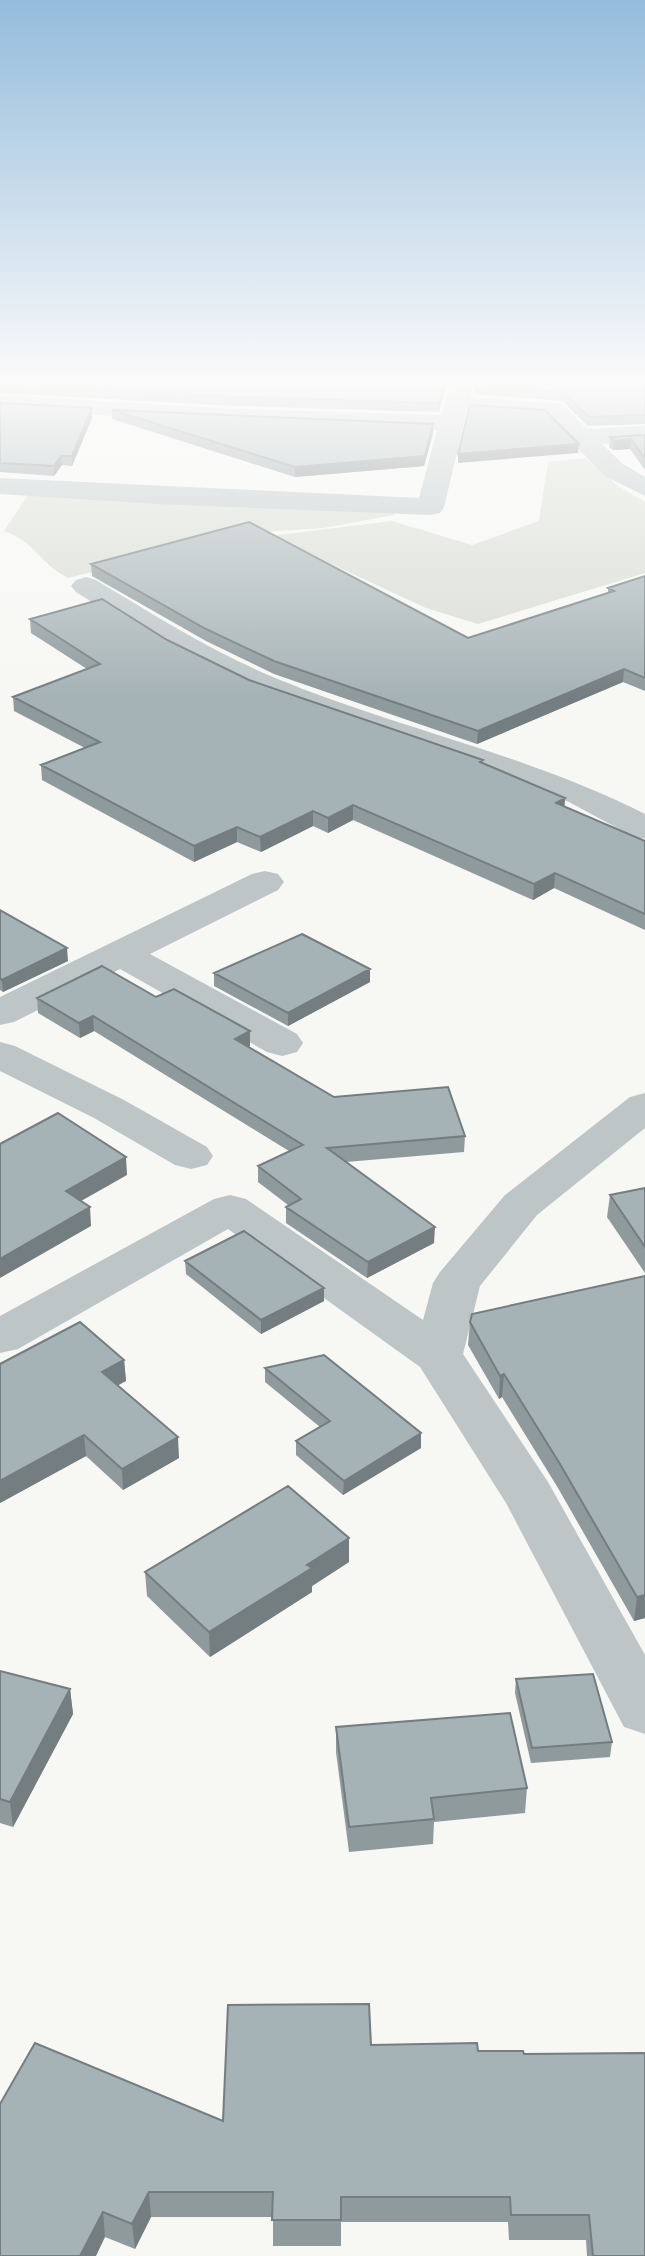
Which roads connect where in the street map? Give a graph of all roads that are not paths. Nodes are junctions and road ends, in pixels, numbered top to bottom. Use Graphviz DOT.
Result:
graph roads {
  1 [pos="436,484"];
  2 [pos="0,486"];
  3 [pos="86,586"];
  4 [pos="645,828"];
  5 [pos="265,882"];
  6 [pos="120,953"];
  7 [pos="0,1013"];
  8 [pos="282,1043"];
  9 [pos="0,1055"];
  10 [pos="645,1106"];
  11 [pos="191,1156"];
  12 [pos="0,1337"];
  13 [pos="438,1355"];
  14 [pos="645,1710"];
  1 -- 2 [label="street"];
  3 -- 4 [label="street"];
  5 -- 6 [label="street"];
  6 -- 7 [label="street"];
  6 -- 8 [label="street"];
  9 -- 11 [label="street"];
  10 -- 13 [label="street"];
  12 -- 13 [label="street"];
  13 -- 14 [label="street"];
}
